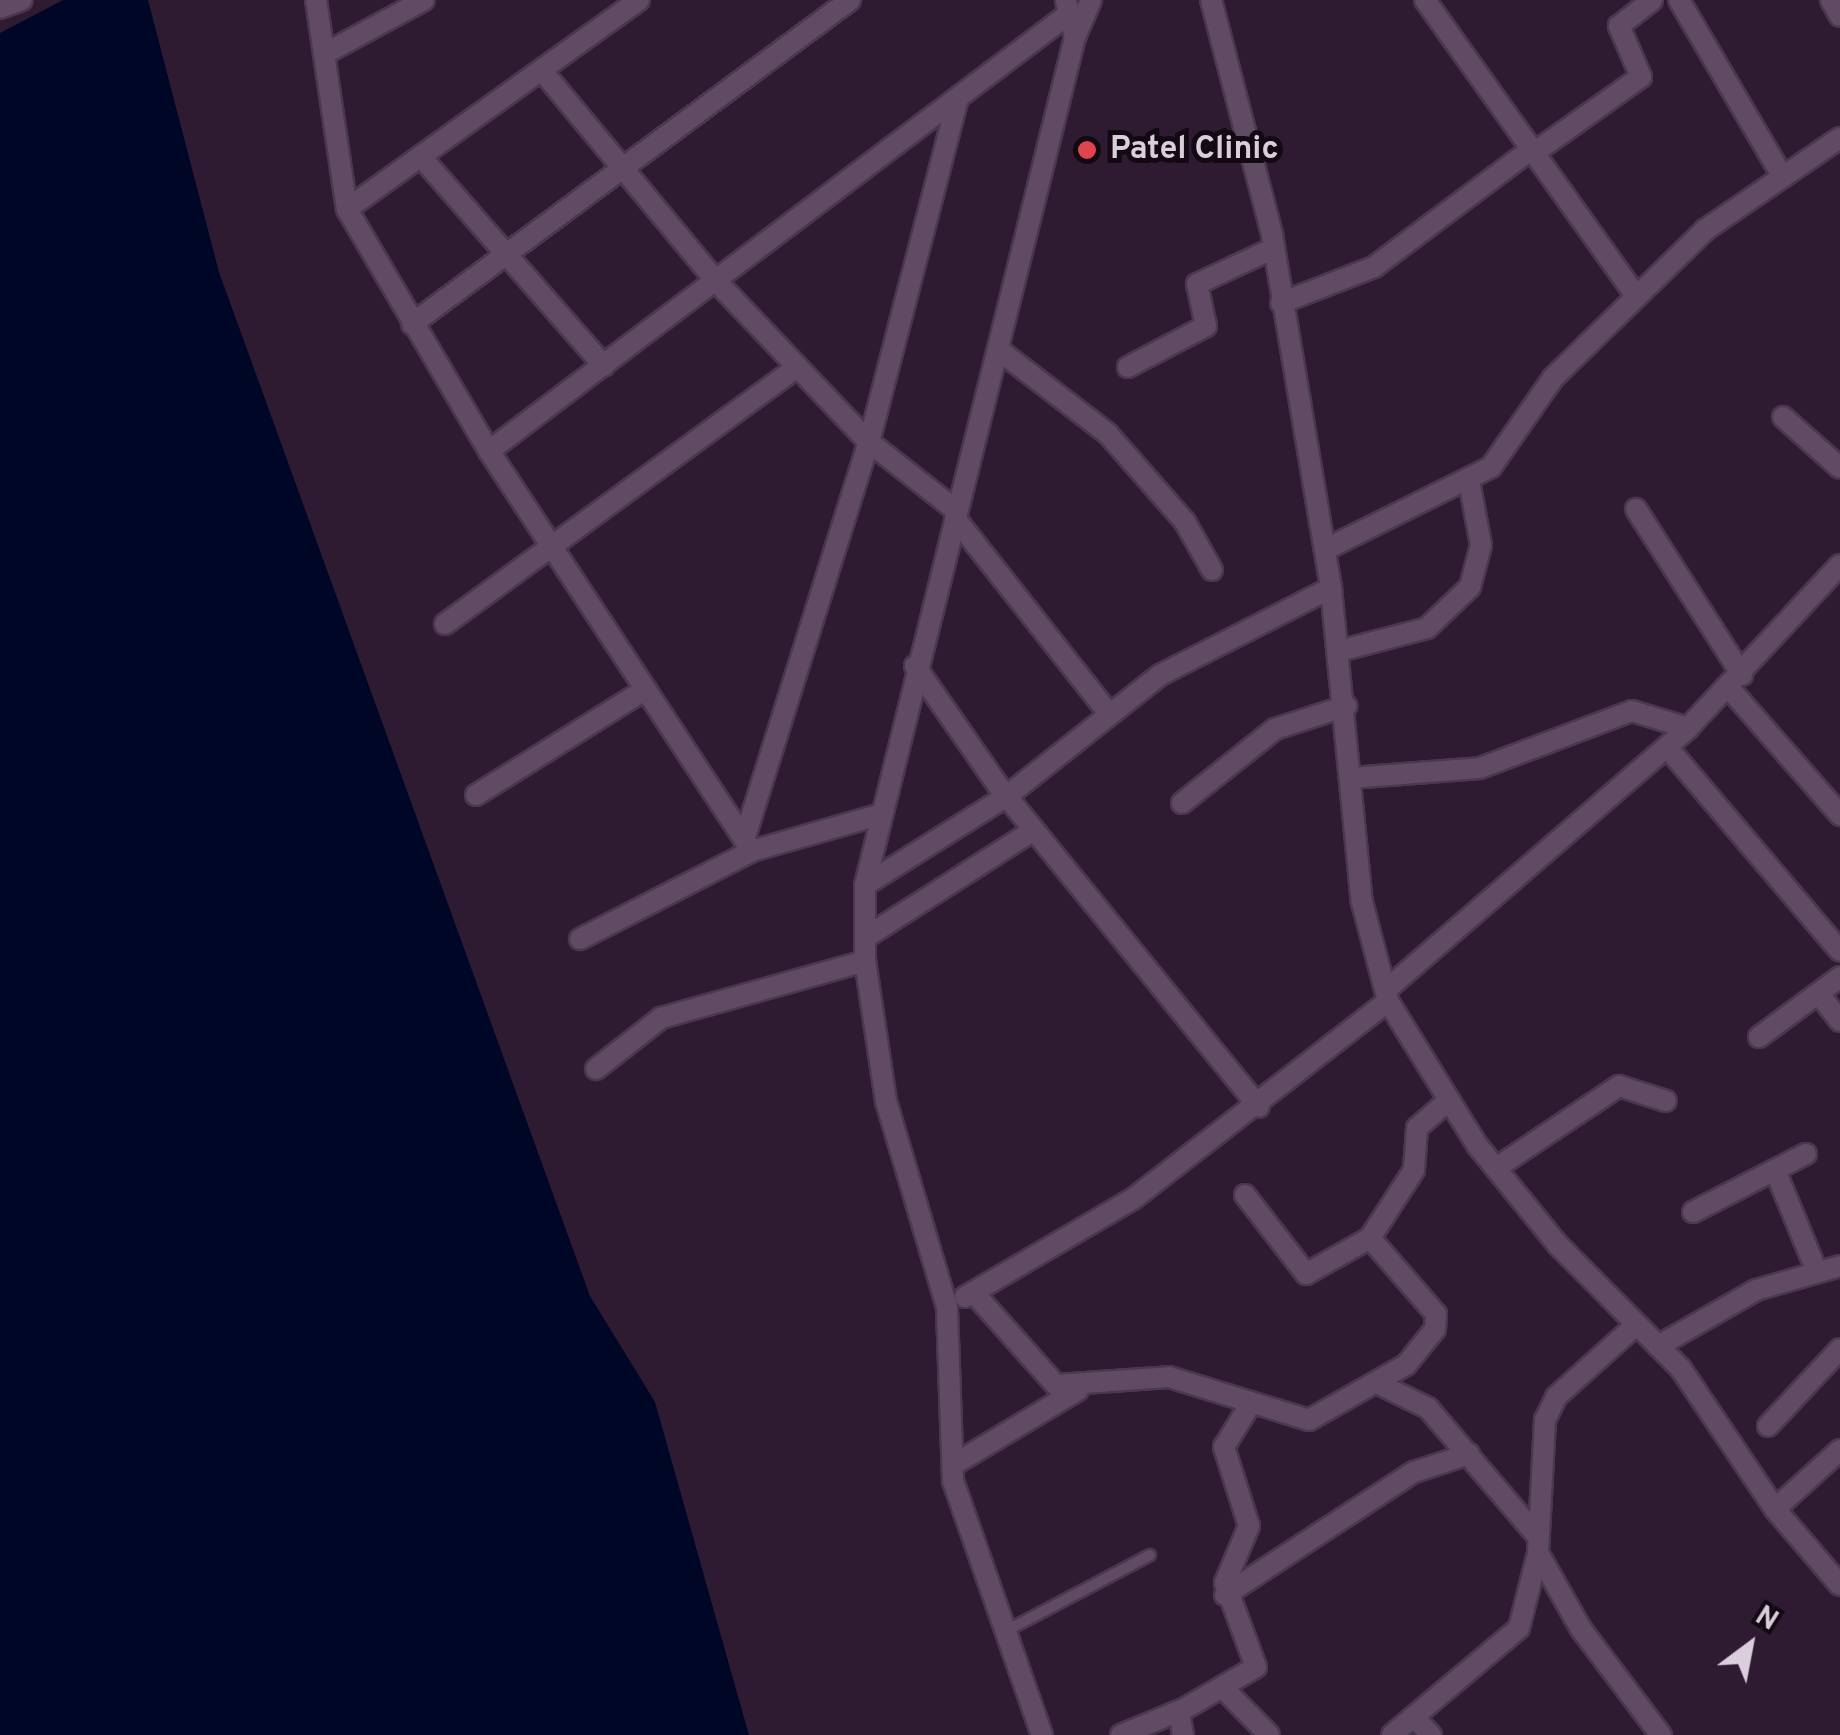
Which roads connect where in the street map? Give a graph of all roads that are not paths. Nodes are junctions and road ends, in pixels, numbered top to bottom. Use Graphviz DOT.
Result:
graph roads {
  1 [pos="22,0"];
  2 [pos="316,0"];
  3 [pos="424,0"];
  4 [pos="639,0"];
  5 [pos="850,0"];
  6 [pos="1091,0"];
  7 [pos="1211,0"];
  8 [pos="1425,0"];
  9 [pos="1652,0"];
  10 [pos="1679,0"];
  11 [pos="1831,0"];
  12 [pos="1068,7"];
  13 [pos="0,8"];
  14 [pos="1840,16"];
  15 [pos="1075,37"];
  16 [pos="326,54"];
  17 [pos="544,73"];
  18 [pos="957,102"];
  19 [pos="1840,138"];
  20 [pos="1533,151"];
  21 [pos="422,158"];
  22 [pos="622,170"];
  23 [pos="1781,174"];
  24 [pos="346,210"];
  25 [pos="1274,248"];
  26 [pos="504,256"];
  27 [pos="716,282"];
  28 [pos="1636,296"];
  29 [pos="1281,303"];
  30 [pos="412,324"];
  31 [pos="1000,350"];
  32 [pos="604,366"];
  33 [pos="798,367"];
  34 [pos="1128,367"];
  35 [pos="1783,417"];
  36 [pos="869,442"];
  37 [pos="490,451"];
  38 [pos="1840,468"];
  39 [pos="1469,481"];
  40 [pos="1636,509"];
  41 [pos="956,514"];
  42 [pos="548,542"];
  43 [pos="1326,548"];
  44 [pos="1840,565"];
  45 [pos="1212,570"];
  46 [pos="1331,588"];
  47 [pos="445,624"];
  48 [pos="1339,651"];
  49 [pos="915,666"];
  50 [pos="1735,682"];
  51 [pos="646,689"];
  52 [pos="1346,706"];
  53 [pos="1107,712"];
  54 [pos="1688,728"];
  55 [pos="1667,747"];
  56 [pos="1351,778"];
  57 [pos="476,795"];
  58 [pos="1006,796"];
  59 [pos="1182,803"];
  60 [pos="878,815"];
  61 [pos="1840,815"];
  62 [pos="1034,830"];
  63 [pos="748,846"];
  64 [pos="866,885"];
  65 [pos="866,937"];
  66 [pos="580,938"];
  67 [pos="1840,952"];
  68 [pos="866,961"];
  69 [pos="1840,977"];
  70 [pos="1819,994"];
  71 [pos="1387,996"];
  72 [pos="1840,1021"];
  73 [pos="1760,1037"];
  74 [pos="596,1070"];
  75 [pos="1448,1100"];
  76 [pos="1666,1100"];
  77 [pos="1259,1107"];
  78 [pos="1806,1154"];
  79 [pos="1496,1168"];
  80 [pos="1775,1170"];
  81 [pos="1245,1195"];
  82 [pos="1694,1212"];
  83 [pos="1370,1238"];
  84 [pos="1840,1266"];
  85 [pos="1816,1272"];
  86 [pos="973,1292"];
  87 [pos="948,1307"];
  88 [pos="1636,1325"];
  89 [pos="1658,1346"];
  90 [pos="1840,1349"];
  91 [pos="1379,1384"];
  92 [pos="1078,1390"];
  93 [pos="1248,1408"];
  94 [pos="1768,1426"];
  95 [pos="1840,1450"];
  96 [pos="1469,1454"];
  97 [pos="953,1465"];
  98 [pos="1775,1509"];
  99 [pos="1538,1545"];
  100 [pos="1150,1555"];
  101 [pos="1840,1584"];
  102 [pos="1225,1596"];
  103 [pos="1004,1633"];
  104 [pos="1222,1687"];
  105 [pos="1181,1710"];
  106 [pos="1414,1717"];
  107 [pos="1042,1735"];
  108 [pos="1121,1735"];
  109 [pos="1183,1735"];
  110 [pos="1269,1735"];
  111 [pos="1392,1735"];
  112 [pos="1431,1735"];
  113 [pos="1661,1735"];
  1 -- 13 [label="street"];
  2 -- 16 [label="street"];
  3 -- 16 [label="street"];
  4 -- 17 [label="street"];
  5 -- 22 [label="street"];
  6 -- 15 [label="street"];
  7 -- 25 [label="street"];
  8 -- 20 [label="street"];
  9 -- 20 [label="street"];
  10 -- 23 [label="street"];
  11 -- 14 [label="street"];
  12 -- 15 [label="street"];
  12 -- 18 [label="street"];
  15 -- 31 [label="street"];
  16 -- 24 [label="street"];
  17 -- 21 [label="street"];
  17 -- 22 [label="street"];
  18 -- 27 [label="street"];
  18 -- 36 [label="street"];
  19 -- 23 [label="street"];
  20 -- 28 [label="street"];
  20 -- 29 [label="street"];
  21 -- 24 [label="street"];
  21 -- 26 [label="street"];
  22 -- 26 [label="street"];
  22 -- 27 [label="street"];
  23 -- 28 [label="street"];
  24 -- 30 [label="street"];
  25 -- 29 [label="street"];
  25 -- 34 [label="street"];
  26 -- 30 [label="street"];
  26 -- 32 [label="street"];
  27 -- 32 [label="street"];
  27 -- 33 [label="street"];
  28 -- 39 [label="street"];
  29 -- 43 [label="street"];
  30 -- 37 [label="street"];
  31 -- 41 [label="street"];
  31 -- 45 [label="street"];
  32 -- 37 [label="street"];
  33 -- 36 [label="street"];
  33 -- 42 [label="street"];
  35 -- 38 [label="street"];
  36 -- 41 [label="street"];
  36 -- 63 [label="street"];
  37 -- 42 [label="street"];
  39 -- 43 [label="street"];
  39 -- 48 [label="street"];
  40 -- 50 [label="street"];
  41 -- 49 [label="street"];
  41 -- 53 [label="street"];
  42 -- 47 [label="street"];
  42 -- 51 [label="street"];
  43 -- 46 [label="street"];
  44 -- 50 [label="street"];
  46 -- 48 [label="street"];
  46 -- 53 [label="street"];
  48 -- 52 [label="street"];
  49 -- 58 [label="street"];
  49 -- 60 [label="street"];
  50 -- 54 [label="street"];
  50 -- 61 [label="street"];
  51 -- 57 [label="street"];
  51 -- 63 [label="street"];
  52 -- 56 [label="street"];
  52 -- 59 [label="street"];
  53 -- 58 [label="street"];
  54 -- 55 [label="street"];
  54 -- 56 [label="street"];
  55 -- 67 [label="street"];
  55 -- 71 [label="street"];
  56 -- 71 [label="street"];
  58 -- 62 [label="street"];
  58 -- 64 [label="street"];
  60 -- 63 [label="street"];
  60 -- 64 [label="street"];
  62 -- 65 [label="street"];
  62 -- 77 [label="street"];
  63 -- 66 [label="street"];
  64 -- 65 [label="street"];
  65 -- 68 [label="street"];
  68 -- 74 [label="street"];
  68 -- 87 [label="street"];
  69 -- 70 [label="street"];
  70 -- 72 [label="street"];
  70 -- 73 [label="street"];
  71 -- 75 [label="street"];
  71 -- 77 [label="street"];
  75 -- 79 [label="street"];
  75 -- 83 [label="street"];
  76 -- 79 [label="street"];
  77 -- 86 [label="street"];
  78 -- 80 [label="street"];
  79 -- 88 [label="street"];
  80 -- 82 [label="street"];
  80 -- 85 [label="street"];
  81 -- 83 [label="street"];
  83 -- 91 [label="street"];
  84 -- 85 [label="street"];
  85 -- 89 [label="street"];
  86 -- 87 [label="street"];
  86 -- 92 [label="street"];
  87 -- 97 [label="street"];
  88 -- 89 [label="street"];
  88 -- 99 [label="street"];
  89 -- 98 [label="street"];
  90 -- 94 [label="street"];
  91 -- 93 [label="street"];
  91 -- 96 [label="street"];
  92 -- 93 [label="street"];
  92 -- 97 [label="street"];
  93 -- 102 [label="street"];
  95 -- 98 [label="street"];
  96 -- 99 [label="street"];
  96 -- 102 [label="street"];
  97 -- 103 [label="street"];
  98 -- 101 [label="street"];
  99 -- 106 [label="street"];
  99 -- 113 [label="street"];
  100 -- 103 [label="lane"];
  102 -- 104 [label="street"];
  103 -- 107 [label="street"];
  104 -- 105 [label="street"];
  104 -- 110 [label="street"];
  105 -- 108 [label="street"];
  105 -- 109 [label="street"];
  106 -- 111 [label="street"];
  106 -- 112 [label="street"];
}
